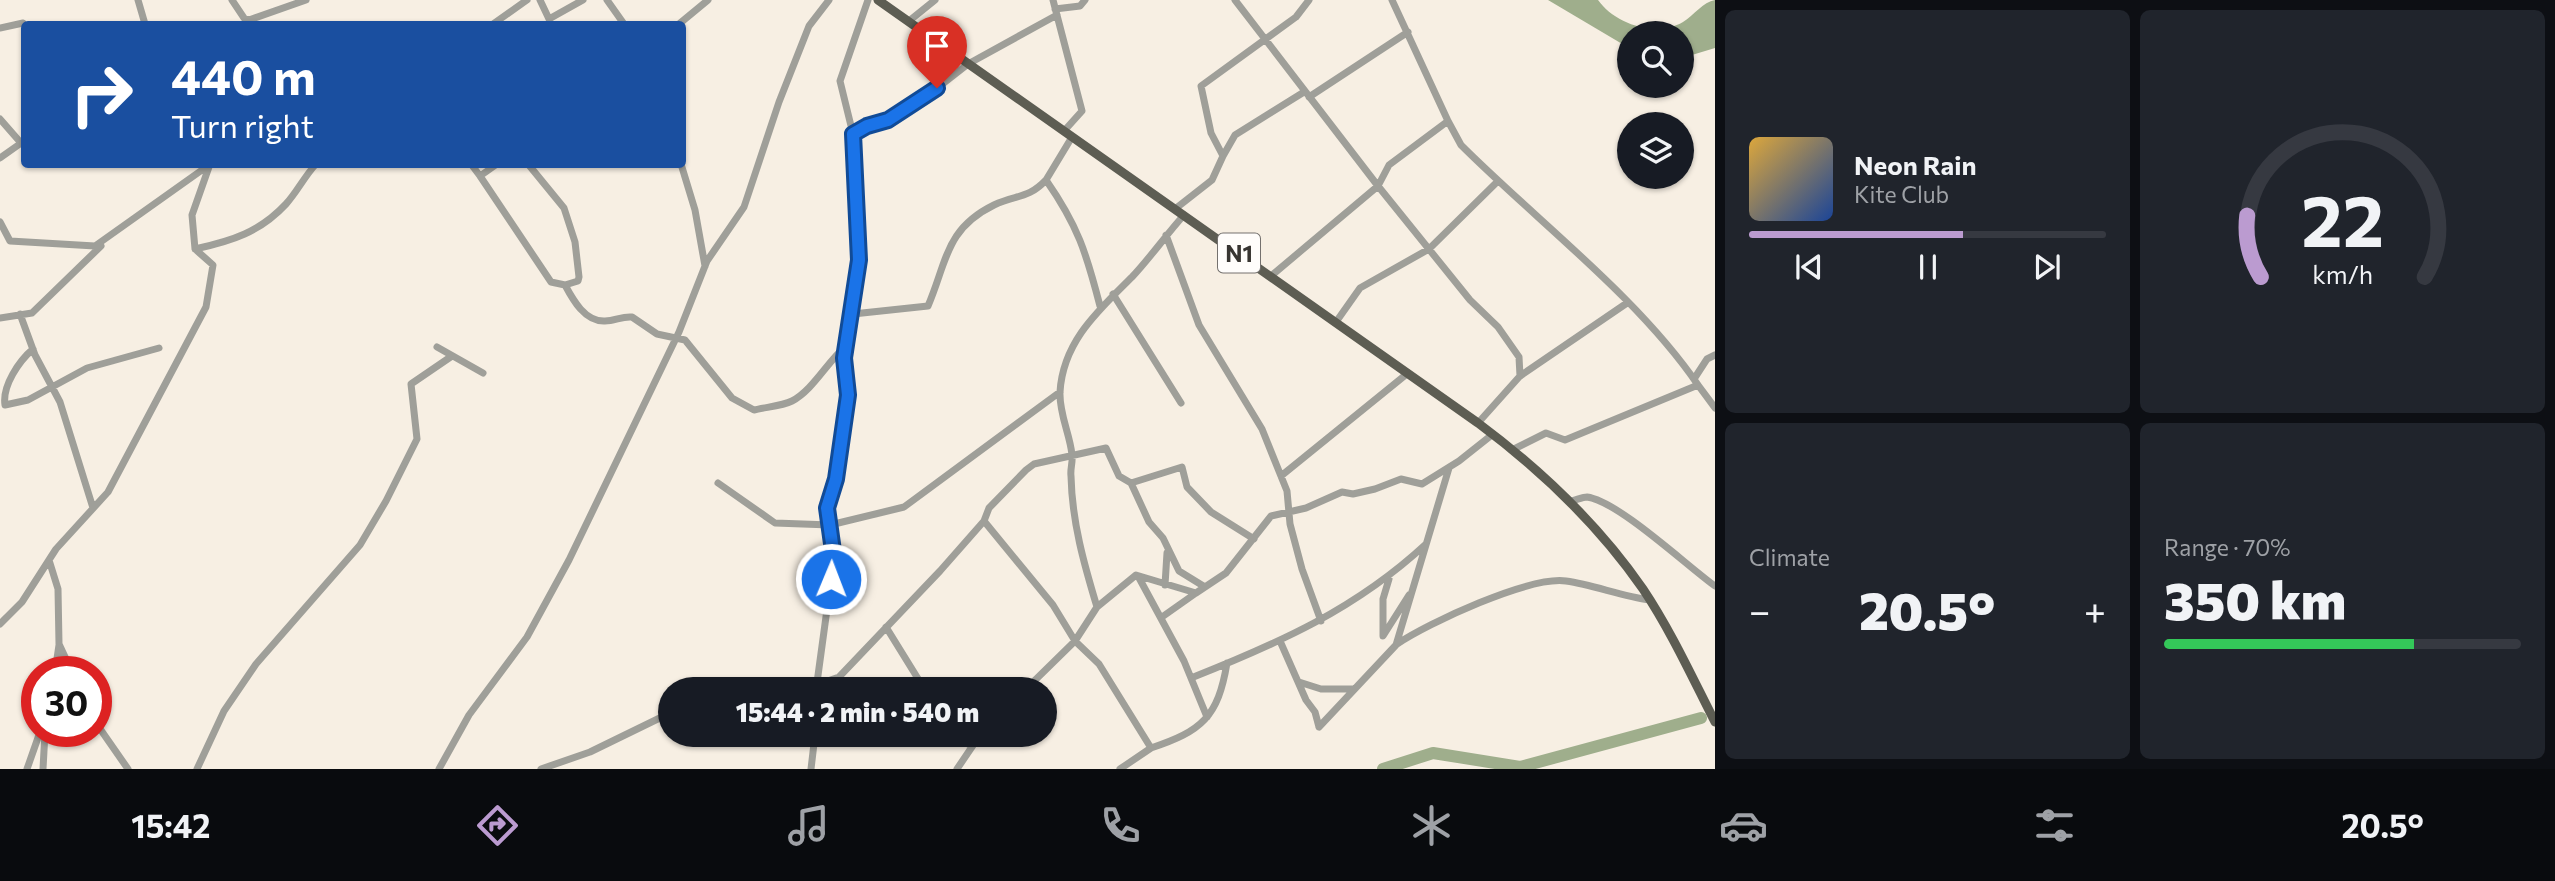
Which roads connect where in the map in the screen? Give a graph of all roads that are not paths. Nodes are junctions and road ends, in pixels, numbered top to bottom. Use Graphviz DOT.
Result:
graph roads {
  1 [pos="138,0"];
  2 [pos="232,0"];
  3 [pos="306,0"];
  4 [pos="527,0"];
  5 [pos="540,0"];
  6 [pos="583,0"];
  7 [pos="607,0"];
  8 [pos="709,0"];
  9 [pos="828,0"];
  10 [pos="868,0"];
  11 [pos="878,0"];
  12 [pos="934,0"];
  13 [pos="1053,0"];
  14 [pos="1085,0"];
  15 [pos="1235,0"];
  16 [pos="1309,0"];
  17 [pos="1392,0"];
  18 [pos="1056,12"];
  19 [pos="144,21"];
  20 [pos="504,21"];
  21 [pos="550,21"];
  22 [pos="552,21"];
  23 [pos="622,21"];
  24 [pos="683,21"];
  25 [pos="909,22"];
  26 [pos="21,23"];
  27 [pos="0,28"];
  28 [pos="1408,32"];
  29 [pos="1264,40"];
  30 [pos="968,64"];
  31 [pos="1307,95"];
  32 [pos="0,119"];
  33 [pos="1448,121"];
  34 [pos="853,134"];
  35 [pos="1068,134"];
  36 [pos="21,140"];
  37 [pos="21,143"];
  38 [pos="1223,156"];
  39 [pos="0,158"];
  40 [pos="206,168"];
  41 [pos="209,168"];
  42 [pos="313,168"];
  43 [pos="474,168"];
  44 [pos="491,168"];
  45 [pos="531,168"];
  46 [pos="682,168"];
  47 [pos="480,176"];
  48 [pos="1046,180"];
  49 [pos="1497,182"];
  50 [pos="1378,186"];
  51 [pos="1175,209"];
  52 [pos="1184,215"];
  53 [pos="0,222"];
  54 [pos="1166,235"];
  55 [pos="107,241"];
  56 [pos="195,249"];
  57 [pos="1429,249"];
  58 [pos="705,267"];
  59 [pos="1271,276"];
  60 [pos="565,285"];
  61 [pos="1114,293"];
  62 [pos="1627,303"];
  63 [pos="1100,306"];
  64 [pos="20,314"];
  65 [pos="852,314"];
  66 [pos="0,318"];
  67 [pos="1336,322"];
  68 [pos="676,338"];
  69 [pos="847,346"];
  70 [pos="437,347"];
  71 [pos="159,348"];
  72 [pos="33,349"];
  73 [pos="1715,355"];
  74 [pos="452,356"];
  75 [pos="482,373"];
  76 [pos="1408,373"];
  77 [pos="1520,376"];
  78 [pos="1696,382"];
  79 [pos="53,386"];
  80 [pos="1060,392"];
  81 [pos="1181,403"];
  82 [pos="2,407"];
  83 [pos="1715,408"];
  84 [pos="1478,422"];
  85 [pos="1493,434"];
  86 [pos="1512,450"];
  87 [pos="1072,456"];
  88 [pos="1450,467"];
  89 [pos="1281,476"];
  90 [pos="718,483"];
  91 [pos="1131,483"];
  92 [pos="1571,501"];
  93 [pos="93,508"];
  94 [pos="1289,510"];
  95 [pos="984,521"];
  96 [pos="830,525"];
  97 [pos="1254,539"];
  98 [pos="1427,544"];
  99 [pos="1168,549"];
  100 [pos="49,560"];
  101 [pos="1138,576"];
  102 [pos="1389,578"];
  103 [pos="1164,585"];
  104 [pos="1715,586"];
  105 [pos="1205,587"];
  106 [pos="1413,590"];
  107 [pos="1196,593"];
  108 [pos="1650,600"];
  109 [pos="1097,607"];
  110 [pos="1162,617"];
  111 [pos="1321,621"];
  112 [pos="0,624"];
  113 [pos="886,628"];
  114 [pos="1280,641"];
  115 [pos="1075,642"];
  116 [pos="59,645"];
  117 [pos="1396,645"];
  118 [pos="57,656"];
  119 [pos="64,656"];
  120 [pos="1227,663"];
  121 [pos="817,677"];
  122 [pos="839,677"];
  123 [pos="917,677"];
  124 [pos="1039,677"];
  125 [pos="1191,678"];
  126 [pos="1298,681"];
  127 [pos="1353,689"];
  128 [pos="1207,716"];
  129 [pos="658,719"];
  130 [pos="1715,722"];
  131 [pos="112,746"];
  132 [pos="36,747"];
  133 [pos="42,747"];
  134 [pos="814,747"];
  135 [pos="972,747"];
  136 [pos="1151,748"];
  137 [pos="27,769"];
  138 [pos="43,769"];
  139 [pos="128,769"];
  140 [pos="197,769"];
  141 [pos="439,769"];
  142 [pos="541,769"];
  143 [pos="811,769"];
  144 [pos="957,769"];
  145 [pos="1120,769"];
  1 -- 19 [label="street"];
  2 -- 3 [label="street"];
  4 -- 20 [label="street"];
  5 -- 21 [label="street"];
  6 -- 22 [label="street"];
  7 -- 23 [label="street"];
  8 -- 24 [label="street"];
  9 -- 58 [label="street"];
  10 -- 34 [label="street"];
  11 -- 25 [label="main road, N1"];
  12 -- 25 [label="street"];
  13 -- 18 [label="street"];
  14 -- 18 [label="street"];
  15 -- 29 [label="street"];
  16 -- 29 [label="street"];
  17 -- 28 [label="street"];
  18 -- 30 [label="street"];
  18 -- 35 [label="street"];
  25 -- 30 [label="main road, N1"];
  26 -- 27 [label="street"];
  28 -- 31 [label="street"];
  28 -- 33 [label="street"];
  29 -- 31 [label="street"];
  29 -- 38 [label="street"];
  30 -- 34 [label="street"];
  30 -- 35 [label="main road, N1"];
  31 -- 38 [label="street"];
  31 -- 50 [label="street"];
  32 -- 36 [label="street"];
  33 -- 49 [label="street"];
  33 -- 50 [label="street"];
  34 -- 65 [label="street"];
  35 -- 48 [label="street"];
  35 -- 51 [label="main road, N1"];
  37 -- 39 [label="street"];
  38 -- 51 [label="street"];
  40 -- 55 [label="street"];
  41 -- 56 [label="street"];
  42 -- 56 [label="street"];
  43 -- 47 [label="street"];
  44 -- 47 [label="street"];
  45 -- 60 [label="street"];
  46 -- 58 [label="street"];
  47 -- 60 [label="street"];
  48 -- 63 [label="street"];
  48 -- 65 [label="street"];
  49 -- 57 [label="street"];
  49 -- 62 [label="street"];
  50 -- 57 [label="street"];
  50 -- 59 [label="street"];
  51 -- 52 [label="main road, N1"];
  52 -- 54 [label="street"];
  52 -- 59 [label="main road, N1"];
  53 -- 55 [label="street"];
  54 -- 61 [label="street"];
  54 -- 89 [label="street"];
  55 -- 64 [label="street"];
  56 -- 93 [label="street"];
  57 -- 67 [label="street"];
  57 -- 77 [label="street"];
  58 -- 68 [label="street"];
  59 -- 67 [label="main road, N1"];
  60 -- 68 [label="street"];
  61 -- 63 [label="street"];
  61 -- 81 [label="street"];
  62 -- 77 [label="street"];
  62 -- 78 [label="street"];
  63 -- 80 [label="street"];
  64 -- 66 [label="street"];
  64 -- 72 [label="street"];
  65 -- 69 [label="street"];
  67 -- 76 [label="main road, N1"];
  68 -- 69 [label="street"];
  68 -- 141 [label="street"];
  69 -- 96 [label="street"];
  70 -- 74 [label="street"];
  71 -- 79 [label="street"];
  72 -- 79 [label="street"];
  72 -- 82 [label="street"];
  73 -- 78 [label="street"];
  74 -- 75 [label="street"];
  74 -- 140 [label="street"];
  76 -- 84 [label="main road, N1"];
  76 -- 89 [label="street"];
  77 -- 84 [label="street"];
  78 -- 83 [label="street"];
  78 -- 86 [label="street"];
  79 -- 82 [label="street"];
  79 -- 93 [label="street"];
  80 -- 87 [label="street"];
  80 -- 96 [label="street"];
  84 -- 85 [label="main road, N1"];
  85 -- 86 [label="main road, N1"];
  85 -- 88 [label="street"];
  86 -- 92 [label="main road, N1"];
  87 -- 91 [label="street"];
  87 -- 95 [label="street"];
  87 -- 109 [label="street"];
  88 -- 94 [label="street"];
  88 -- 98 [label="street"];
  89 -- 94 [label="street"];
  90 -- 96 [label="street"];
  91 -- 97 [label="street"];
  91 -- 99 [label="street"];
  92 -- 104 [label="street"];
  92 -- 108 [label="main road, N1"];
  93 -- 100 [label="street"];
  94 -- 97 [label="street"];
  94 -- 111 [label="street"];
  95 -- 113 [label="street"];
  95 -- 115 [label="street"];
  96 -- 121 [label="street"];
  97 -- 105 [label="street"];
  98 -- 102 [label="street"];
  98 -- 106 [label="street"];
  99 -- 103 [label="street"];
  99 -- 105 [label="street"];
  100 -- 112 [label="street"];
  100 -- 116 [label="street"];
  101 -- 103 [label="street"];
  101 -- 109 [label="street"];
  101 -- 110 [label="street"];
  102 -- 106 [label="street"];
  102 -- 111 [label="street"];
  103 -- 107 [label="street"];
  105 -- 107 [label="street"];
  106 -- 117 [label="street"];
  107 -- 110 [label="street"];
  108 -- 117 [label="street"];
  108 -- 130 [label="main road, N1"];
  109 -- 115 [label="street"];
  110 -- 125 [label="street"];
  111 -- 114 [label="street"];
  113 -- 122 [label="street"];
  113 -- 123 [label="street"];
  114 -- 120 [label="street"];
  114 -- 126 [label="street"];
  115 -- 124 [label="street"];
  115 -- 136 [label="street"];
  116 -- 118 [label="street"];
  116 -- 119 [label="street"];
  117 -- 127 [label="street"];
  120 -- 125 [label="street"];
  120 -- 128 [label="street"];
  125 -- 128 [label="street"];
  126 -- 127 [label="street"];
  126 -- 127 [label="street"];
  128 -- 136 [label="street"];
  129 -- 142 [label="street"];
  131 -- 139 [label="street"];
  132 -- 137 [label="street"];
  133 -- 138 [label="street"];
  134 -- 143 [label="street"];
  135 -- 144 [label="street"];
  136 -- 145 [label="street"];
}
